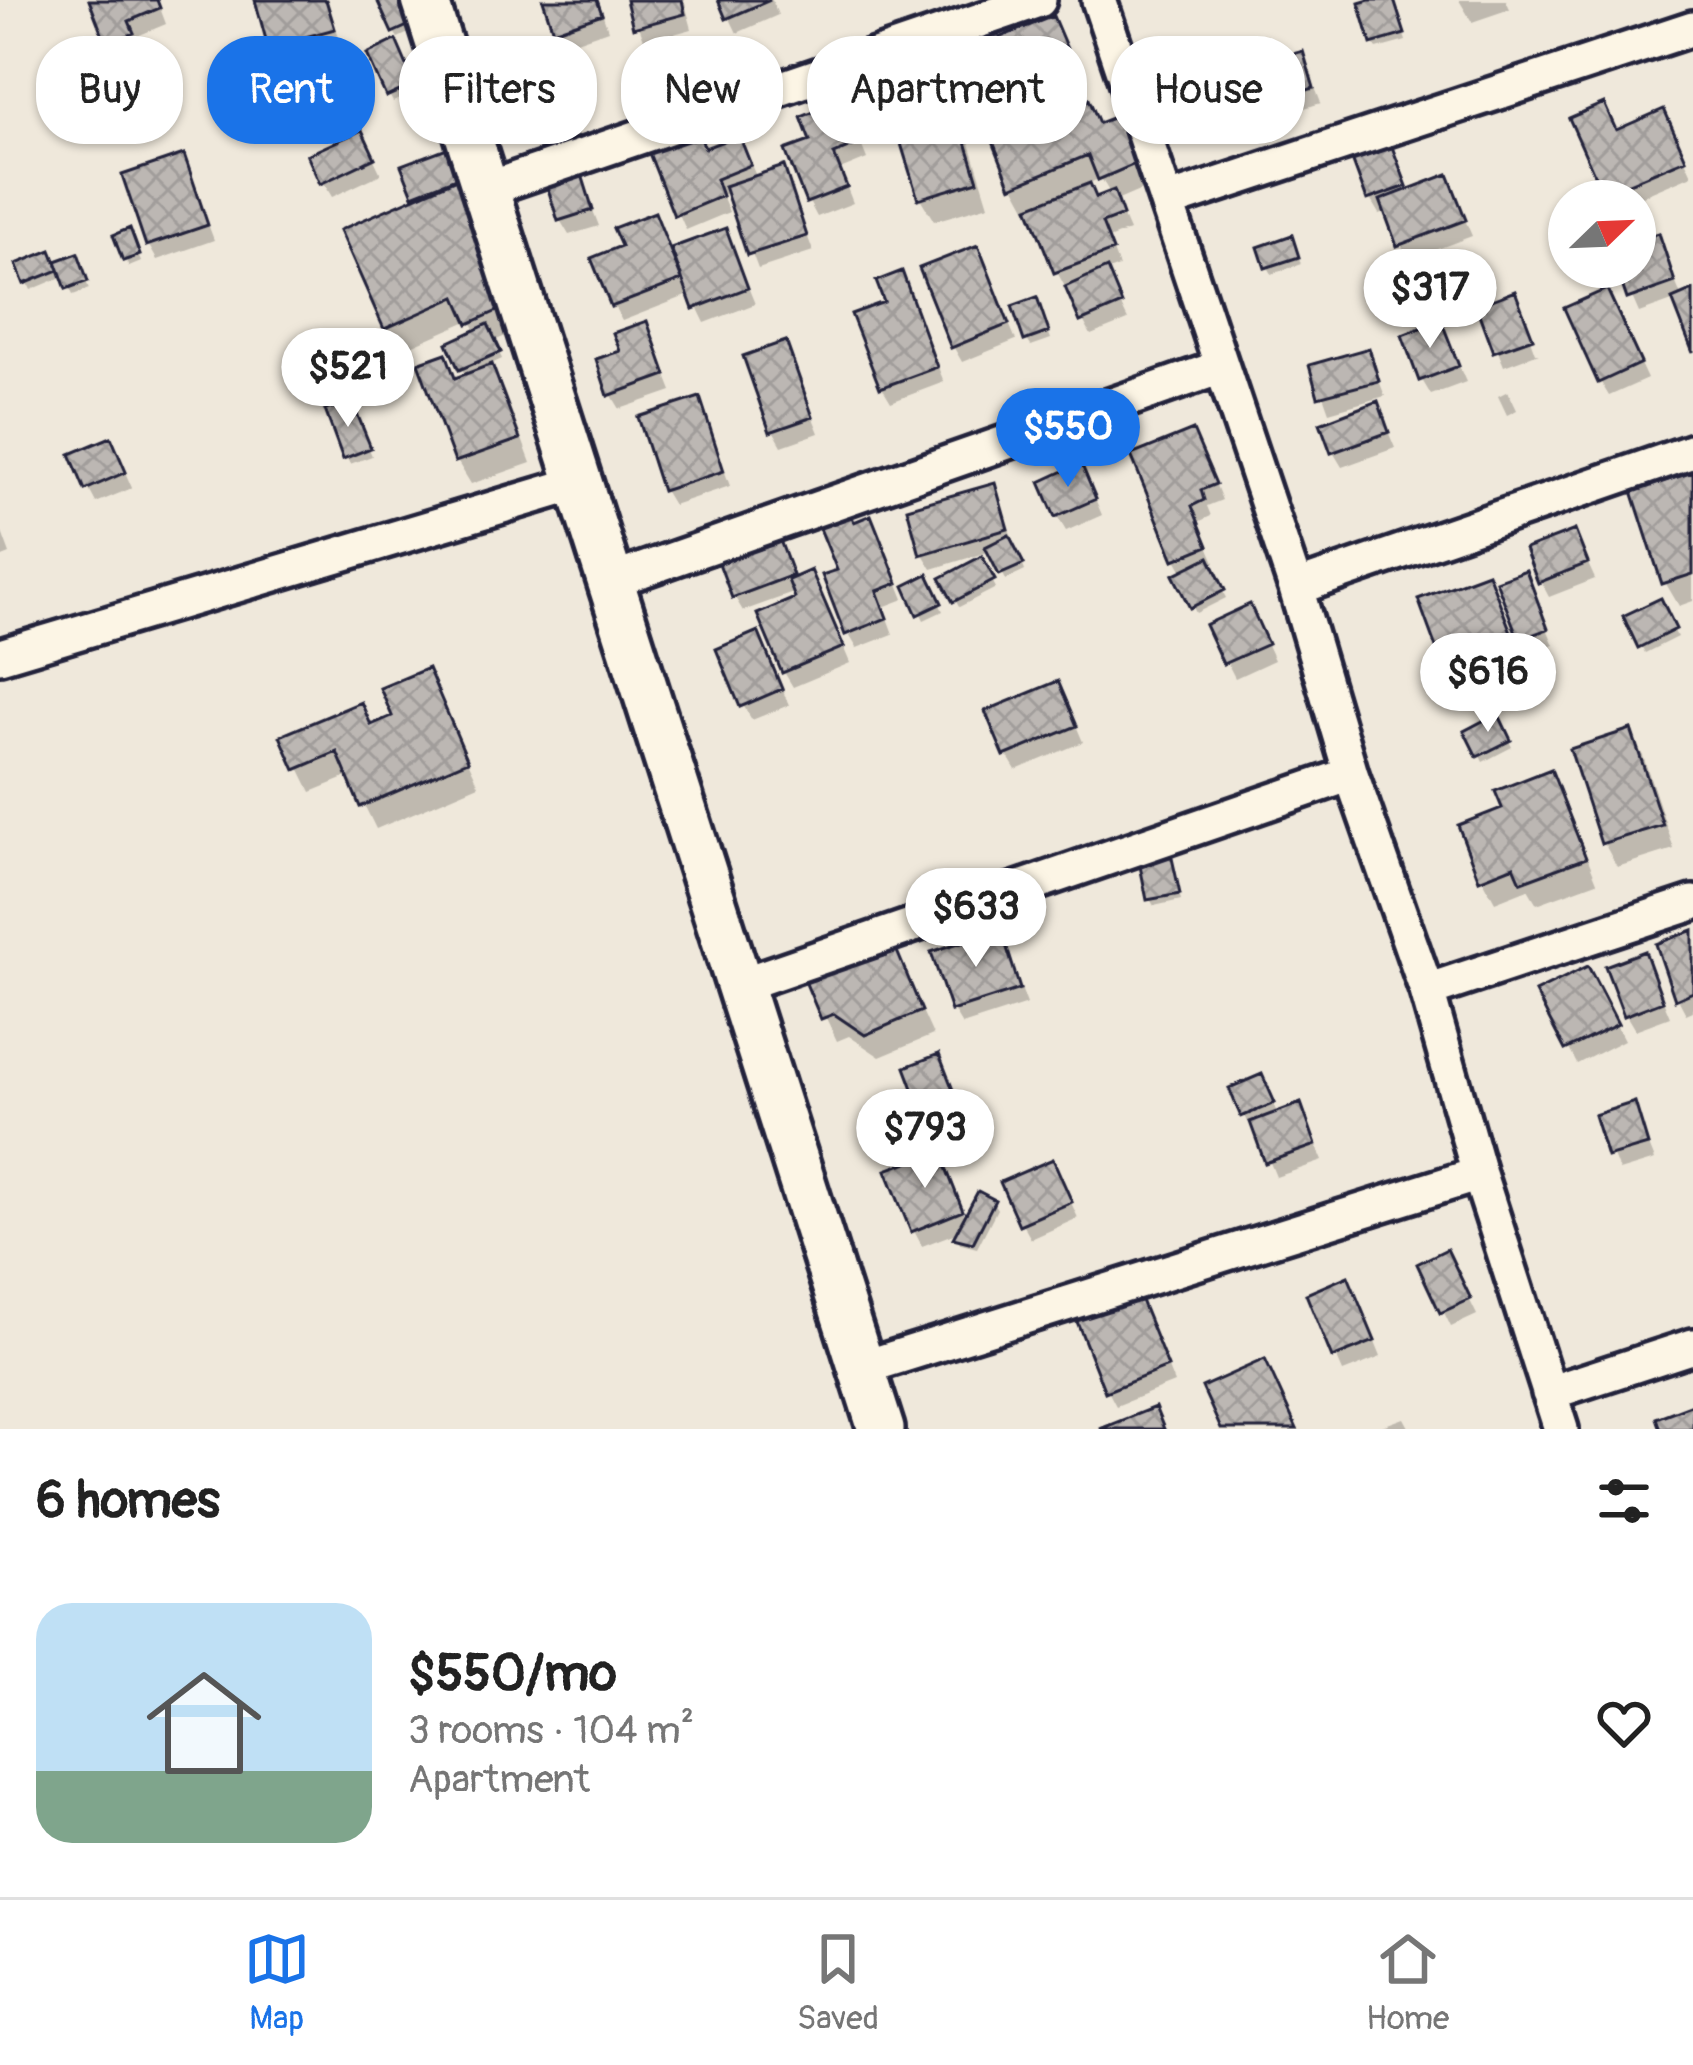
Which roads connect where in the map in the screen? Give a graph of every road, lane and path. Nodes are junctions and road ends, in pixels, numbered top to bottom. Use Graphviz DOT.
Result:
graph roads {
  1 [pos="425,0"];
  2 [pos="1040,0"];
  3 [pos="1100,0"];
  4 [pos="1693,28"];
  5 [pos="487,189"];
  6 [pos="1169,201"];
  7 [pos="1221,367"];
  8 [pos="1693,451"];
  9 [pos="579,484"];
  10 [pos="611,581"];
  11 [pos="1296,588"];
  12 [pos="0,656"];
  13 [pos="1351,774"];
  14 [pos="1693,903"];
  15 [pos="737,986"];
  16 [pos="1427,991"];
  17 [pos="1479,1174"];
  18 [pos="1693,1346"];
  19 [pos="862,1368"];
  20 [pos="1549,1393"];
  21 [pos="881,1429"];
  22 [pos="1561,1429"];
  1 -- 5 [label="main road"];
  2 -- 5 [label="street"];
  3 -- 6 [label="street"];
  4 -- 6 [label="street"];
  5 -- 9 [label="main road"];
  6 -- 7 [label="street"];
  7 -- 10 [label="street"];
  7 -- 11 [label="street"];
  8 -- 11 [label="street"];
  9 -- 10 [label="main road"];
  9 -- 12 [label="street"];
  10 -- 15 [label="main road"];
  11 -- 13 [label="street"];
  13 -- 15 [label="street"];
  13 -- 16 [label="street"];
  14 -- 16 [label="street"];
  15 -- 19 [label="main road"];
  16 -- 17 [label="street"];
  17 -- 19 [label="street"];
  17 -- 20 [label="street"];
  18 -- 20 [label="street"];
  19 -- 21 [label="main road"];
  20 -- 22 [label="street"];
}
